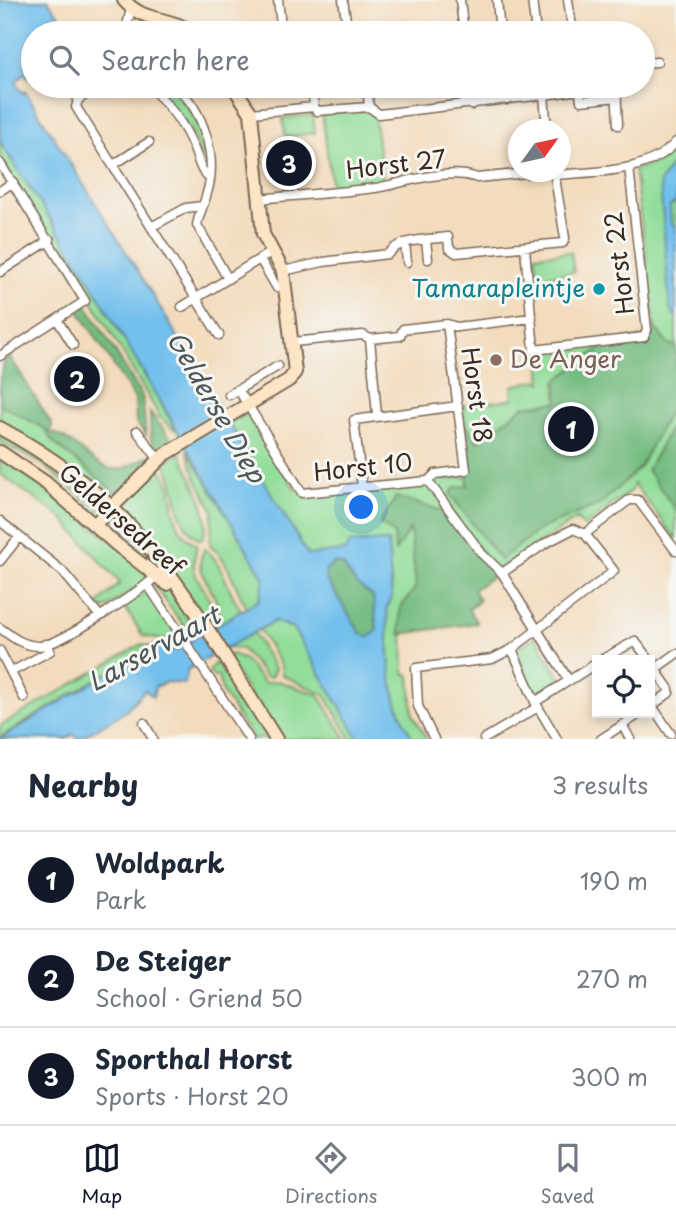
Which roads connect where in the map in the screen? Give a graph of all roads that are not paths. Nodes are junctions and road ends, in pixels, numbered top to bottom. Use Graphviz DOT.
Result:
graph roads {
  1 [pos="278,0"];
  2 [pos="343,0"];
  3 [pos="460,0"];
  4 [pos="497,0"];
  5 [pos="532,0"];
  6 [pos="568,0"];
  7 [pos="128,5"];
  8 [pos="167,21"];
  9 [pos="281,21"];
  10 [pos="344,21"];
  11 [pos="463,21"];
  12 [pos="499,21"];
  13 [pos="535,21"];
  14 [pos="571,21"];
  15 [pos="83,98"];
  16 [pos="161,98"];
  17 [pos="185,98"];
  18 [pos="241,98"];
  19 [pos="313,98"];
  20 [pos="369,98"];
  21 [pos="471,98"];
  22 [pos="514,98"];
  23 [pos="544,98"];
  24 [pos="581,98"];
  25 [pos="608,98"];
  26 [pos="617,98"];
  27 [pos="507,100"];
  28 [pos="472,105"];
  29 [pos="314,107"];
  30 [pos="369,107"];
  31 [pos="251,113"];
  32 [pos="546,119"];
  33 [pos="618,125"];
  34 [pos="149,142"];
  35 [pos="675,145"];
  36 [pos="0,163"];
  37 [pos="113,165"];
  38 [pos="629,167"];
  39 [pos="571,172"];
  40 [pos="508,175"];
  41 [pos="209,178"];
  42 [pos="13,182"];
  43 [pos="557,182"];
  44 [pos="0,191"];
  45 [pos="260,199"];
  46 [pos="202,206"];
  47 [pos="151,227"];
  48 [pos="50,240"];
  49 [pos="426,240"];
  50 [pos="405,243"];
  51 [pos="525,248"];
  52 [pos="265,255"];
  53 [pos="428,259"];
  54 [pos="407,262"];
  55 [pos="284,271"];
  56 [pos="0,272"];
  57 [pos="228,279"];
  58 [pos="277,288"];
  59 [pos="197,298"];
  60 [pos="182,307"];
  61 [pos="532,318"];
  62 [pos="58,321"];
  63 [pos="447,324"];
  64 [pos="219,335"];
  65 [pos="370,339"];
  66 [pos="293,342"];
  67 [pos="74,345"];
  68 [pos="0,356"];
  69 [pos="278,366"];
  70 [pos="238,389"];
  71 [pos="229,395"];
  72 [pos="458,406"];
  73 [pos="242,408"];
  74 [pos="377,415"];
  75 [pos="0,428"];
  76 [pos="137,431"];
  77 [pos="0,452"];
  78 [pos="159,460"];
  79 [pos="428,481"];
  80 [pos="362,487"];
  81 [pos="111,508"];
  82 [pos="0,521"];
  83 [pos="96,524"];
  84 [pos="585,534"];
  85 [pos="19,537"];
  86 [pos="676,551"];
  87 [pos="0,561"];
  88 [pos="162,572"];
  89 [pos="502,573"];
  90 [pos="148,585"];
  91 [pos="99,615"];
  92 [pos="0,628"];
  93 [pos="539,630"];
  94 [pos="45,644"];
  95 [pos="512,649"];
  96 [pos="0,651"];
  97 [pos="676,654"];
  98 [pos="608,655"];
  99 [pos="645,655"];
  100 [pos="224,663"];
  101 [pos="592,666"];
  102 [pos="656,670"];
  103 [pos="11,672"];
  104 [pos="569,681"];
  105 [pos="24,698"];
  106 [pos="655,703"];
  107 [pos="536,705"];
  108 [pos="655,712"];
  109 [pos="634,718"];
  110 [pos="144,723"];
  111 [pos="623,726"];
  112 [pos="671,734"];
  113 [pos="153,739"];
  114 [pos="249,739"];
  115 [pos="270,739"];
  116 [pos="276,739"];
  117 [pos="434,739"];
  118 [pos="484,739"];
  119 [pos="557,739"];
  120 [pos="601,739"];
  121 [pos="630,739"];
  1 -- 9 [label="street"];
  2 -- 10 [label="street"];
  3 -- 11 [label="street"];
  4 -- 12 [label="street"];
  5 -- 13 [label="street"];
  6 -- 14 [label="street"];
  7 -- 8 [label="main road"];
  15 -- 37 [label="street"];
  16 -- 41 [label="street"];
  17 -- 41 [label="street"];
  18 -- 31 [label="main road"];
  19 -- 29 [label="street"];
  20 -- 30 [label="street"];
  21 -- 28 [label="street"];
  22 -- 27 [label="street"];
  23 -- 32 [label="street"];
  24 -- 25 [label="street"];
  26 -- 33 [label="street"];
  27 -- 28 [label="street"];
  28 -- 30 [label="street"];
  29 -- 30 [label="street"];
  29 -- 31 [label="street"];
  31 -- 45 [label="main road"];
  34 -- 37 [label="street"];
  35 -- 38 [label="street"];
  36 -- 42 [label="street"];
  37 -- 47 [label="street"];
  38 -- 39 [label="street"];
  38 -- 61 [label="street, Horst 22"];
  40 -- 45 [label="street, Horst 27"];
  41 -- 46 [label="street"];
  42 -- 44 [label="street"];
  42 -- 48 [label="street"];
  43 -- 51 [label="street"];
  45 -- 52 [label="main road"];
  46 -- 47 [label="street"];
  46 -- 57 [label="street"];
  47 -- 59 [label="street"];
  48 -- 56 [label="street"];
  48 -- 62 [label="street"];
  49 -- 50 [label="street"];
  49 -- 51 [label="street"];
  49 -- 53 [label="street"];
  50 -- 54 [label="street"];
  50 -- 55 [label="street"];
  51 -- 61 [label="street, Horst 22"];
  52 -- 55 [label="main road"];
  52 -- 57 [label="street"];
  52 -- 58 [label="street"];
  55 -- 66 [label="main road"];
  57 -- 59 [label="street"];
  59 -- 60 [label="street"];
  59 -- 64 [label="street"];
  61 -- 63 [label="street"];
  62 -- 67 [label="street"];
  62 -- 68 [label="street"];
  63 -- 65 [label="street"];
  63 -- 72 [label="street, Horst 18"];
  65 -- 66 [label="street"];
  65 -- 74 [label="street"];
  66 -- 73 [label="main road"];
  69 -- 70 [label="street"];
  70 -- 71 [label="street"];
  70 -- 73 [label="street"];
  72 -- 74 [label="street"];
  72 -- 79 [label="street, Horst 18"];
  73 -- 78 [label="main road"];
  73 -- 80 [label="street, Horst 10"];
  74 -- 80 [label="street"];
  75 -- 81 [label="main road, Geldersedreef"];
  76 -- 78 [label="street"];
  77 -- 83 [label="main road, Geldersedreef"];
  78 -- 81 [label="main road"];
  79 -- 80 [label="street, Horst 10"];
  79 -- 89 [label="street, Horst 10"];
  81 -- 83 [label="main road"];
  81 -- 88 [label="main road, Geldersedreef"];
  82 -- 85 [label="street"];
  83 -- 88 [label="main road, Geldersedreef"];
  84 -- 86 [label="street"];
  84 -- 89 [label="street"];
  84 -- 93 [label="street"];
  85 -- 87 [label="street"];
  85 -- 91 [label="street"];
  88 -- 90 [label="street"];
  88 -- 100 [label="main road, Geldersedreef"];
  89 -- 93 [label="street, Horst 10"];
  90 -- 91 [label="street"];
  90 -- 114 [label="street"];
  91 -- 94 [label="street"];
  92 -- 94 [label="street"];
  93 -- 95 [label="street"];
  93 -- 104 [label="street, Horst 10"];
  94 -- 103 [label="street"];
  95 -- 107 [label="street"];
  95 -- 117 [label="street"];
  96 -- 103 [label="street"];
  97 -- 102 [label="street"];
  98 -- 99 [label="street"];
  100 -- 115 [label="main road, Geldersedreef"];
  100 -- 116 [label="main road, Geldersedreef"];
  101 -- 104 [label="street"];
  102 -- 106 [label="street"];
  103 -- 105 [label="street"];
  104 -- 107 [label="street"];
  107 -- 118 [label="street"];
  107 -- 119 [label="street"];
  108 -- 112 [label="street"];
  109 -- 111 [label="street"];
  110 -- 113 [label="street"];
  111 -- 120 [label="street"];
  111 -- 121 [label="street"];
}
